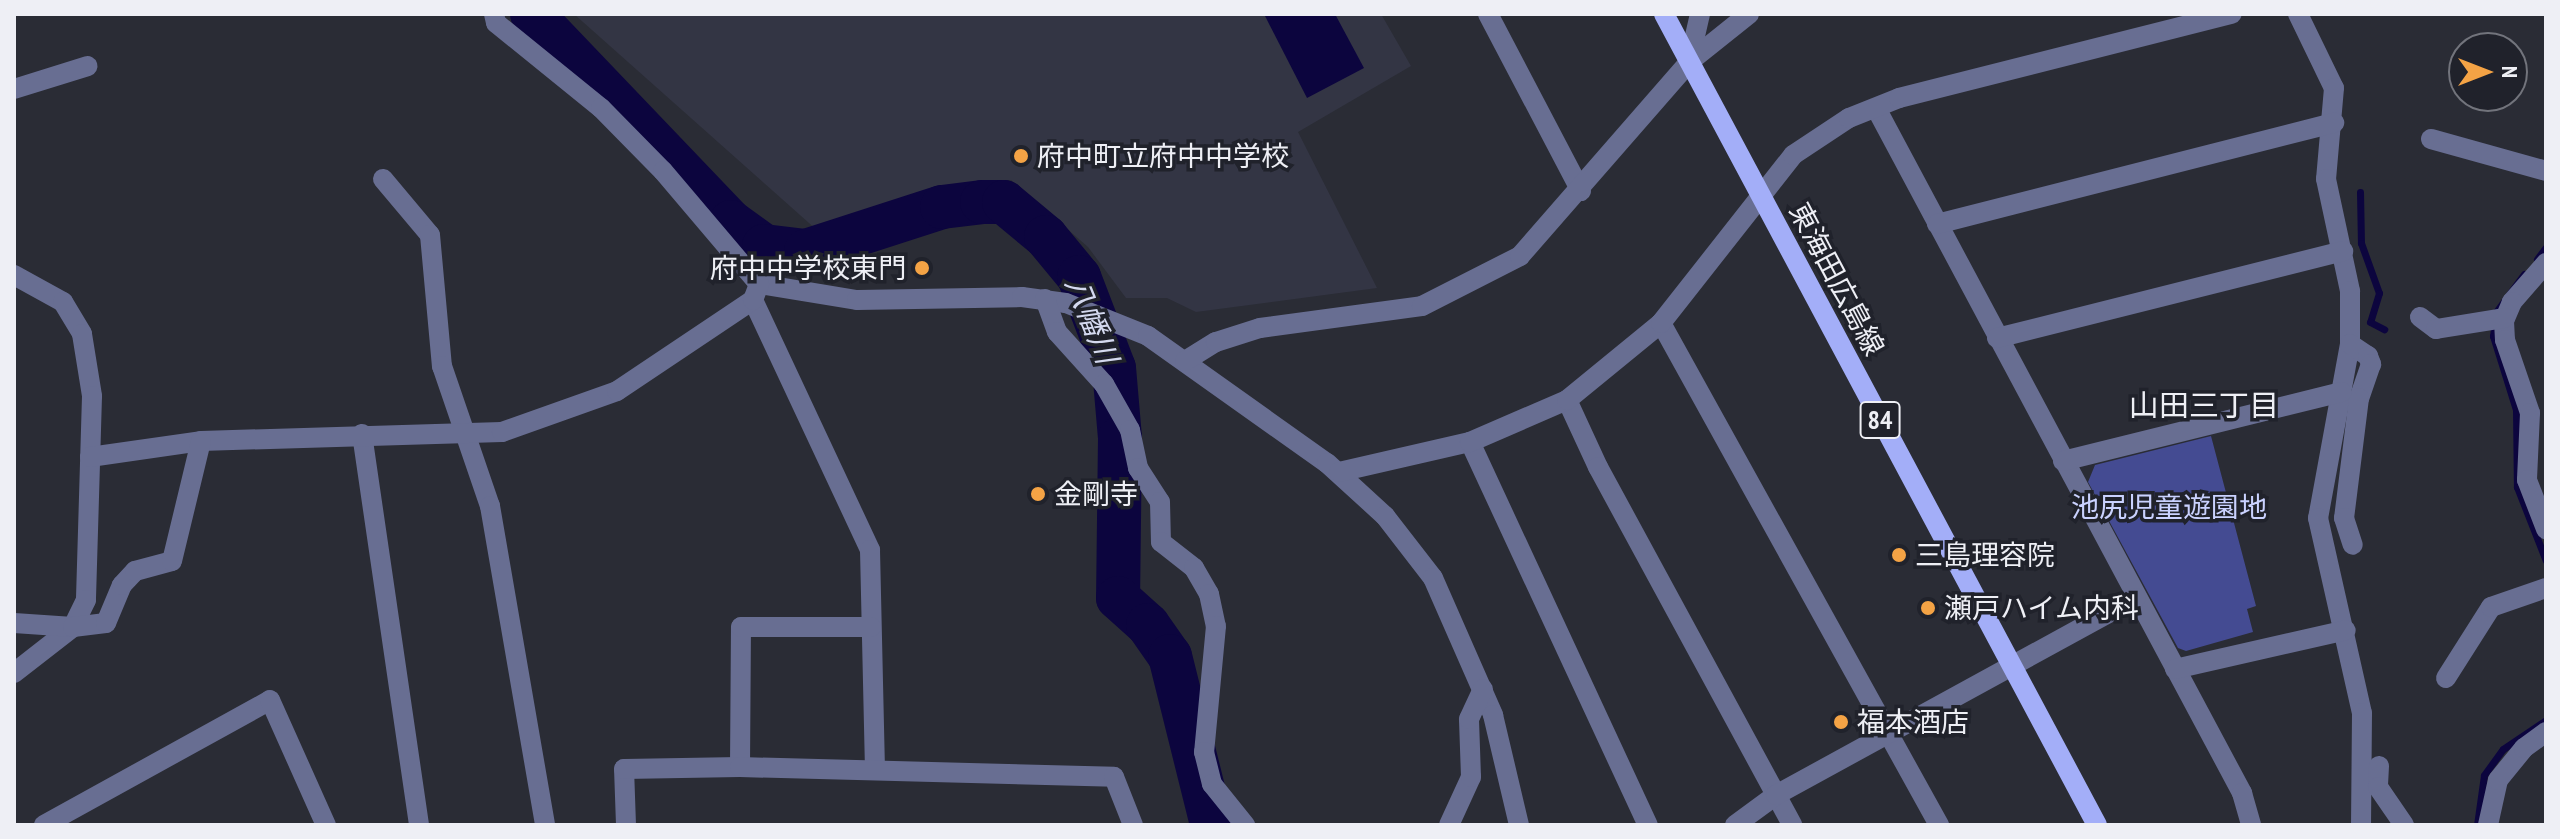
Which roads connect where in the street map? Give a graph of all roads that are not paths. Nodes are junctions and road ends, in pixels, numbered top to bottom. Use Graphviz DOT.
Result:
graph roads {
  1 [pos="494,14"];
  2 [pos="1488,14"];
  3 [pos="1664,14"];
  4 [pos="1700,14"];
  5 [pos="1749,14"];
  6 [pos="2232,14"];
  7 [pos="2298,14"];
  8 [pos="1689,62"];
  9 [pos="88,66"];
  10 [pos="14,89"];
  11 [pos="1876,108"];
  12 [pos="2334,123"];
  13 [pos="2431,139"];
  14 [pos="2546,171"];
  15 [pos="383,179"];
  16 [pos="1581,191"];
  17 [pos="1761,196"];
  18 [pos="1937,224"];
  19 [pos="2343,251"];
  20 [pos="2546,263"];
  21 [pos="14,275"];
  22 [pos="756,292"];
  23 [pos="1045,299"];
  24 [pos="2420,317"];
  25 [pos="2504,318"];
  26 [pos="1661,323"];
  27 [pos="1997,338"];
  28 [pos="2350,344"];
  29 [pos="1185,361"];
  30 [pos="2342,392"];
  31 [pos="1567,400"];
  32 [pos="465,429"];
  33 [pos="362,434"];
  34 [pos="201,441"];
  35 [pos="1470,442"];
  36 [pos="90,457"];
  37 [pos="2063,461"];
  38 [pos="1339,472"];
  39 [pos="2546,529"];
  40 [pos="2353,545"];
  41 [pos="2545,588"];
  42 [pos="2136,598"];
  43 [pos="14,623"];
  44 [pos="73,627"];
  45 [pos="871,627"];
  46 [pos="2346,630"];
  47 [pos="2011,666"];
  48 [pos="2175,669"];
  49 [pos="14,673"];
  50 [pos="2446,678"];
  51 [pos="1483,689"];
  52 [pos="2546,732"];
  53 [pos="1891,734"];
  54 [pos="2379,766"];
  55 [pos="740,767"];
  56 [pos="875,769"];
  57 [pos="1776,795"];
  58 [pos="319,822"];
  59 [pos="44,825"];
  60 [pos="419,825"];
  61 [pos="545,825"];
  62 [pos="626,825"];
  63 [pos="1133,825"];
  64 [pos="1245,825"];
  65 [pos="1449,825"];
  66 [pos="1519,825"];
  67 [pos="1648,825"];
  68 [pos="1735,825"];
  69 [pos="1792,825"];
  70 [pos="1939,825"];
  71 [pos="2097,825"];
  72 [pos="2251,825"];
  73 [pos="2361,825"];
  74 [pos="2404,825"];
  75 [pos="2488,825"];
  1 -- 22 [label="street"];
  2 -- 16 [label="street"];
  3 -- 8 [label="main road, 東海田広島線 / 84"];
  4 -- 8 [label="street"];
  5 -- 8 [label="street"];
  6 -- 11 [label="street"];
  7 -- 12 [label="street"];
  8 -- 16 [label="street"];
  8 -- 17 [label="main road, 東海田広島線 / 84"];
  9 -- 10 [label="street"];
  11 -- 17 [label="street"];
  11 -- 18 [label="street"];
  12 -- 18 [label="street"];
  12 -- 19 [label="street"];
  13 -- 14 [label="street"];
  15 -- 32 [label="street"];
  16 -- 29 [label="street"];
  17 -- 26 [label="street"];
  17 -- 47 [label="main road, 東海田広島線 / 84"];
  18 -- 27 [label="street"];
  19 -- 27 [label="street"];
  19 -- 28 [label="street"];
  20 -- 25 [label="street"];
  21 -- 36 [label="street"];
  22 -- 23 [label="street"];
  22 -- 32 [label="street"];
  22 -- 45 [label="street"];
  23 -- 29 [label="street"];
  23 -- 64 [label="street"];
  24 -- 25 [label="street"];
  25 -- 39 [label="street"];
  26 -- 31 [label="street"];
  26 -- 53 [label="street"];
  27 -- 37 [label="street"];
  28 -- 30 [label="street"];
  28 -- 40 [label="street"];
  29 -- 38 [label="street"];
  30 -- 37 [label="street"];
  30 -- 46 [label="street"];
  31 -- 35 [label="street"];
  31 -- 57 [label="street"];
  32 -- 33 [label="street"];
  32 -- 61 [label="street"];
  33 -- 34 [label="street"];
  33 -- 60 [label="street"];
  34 -- 36 [label="street"];
  34 -- 44 [label="street"];
  35 -- 38 [label="street"];
  35 -- 67 [label="street"];
  36 -- 44 [label="street"];
  37 -- 42 [label="street"];
  38 -- 51 [label="street"];
  41 -- 50 [label="street"];
  42 -- 47 [label="street"];
  42 -- 48 [label="street"];
  43 -- 44 [label="street"];
  44 -- 49 [label="street"];
  45 -- 55 [label="street"];
  45 -- 56 [label="street"];
  46 -- 48 [label="street"];
  46 -- 73 [label="street"];
  47 -- 53 [label="street"];
  47 -- 71 [label="main road, 東海田広島線 / 84"];
  48 -- 72 [label="street"];
  51 -- 65 [label="street"];
  51 -- 66 [label="street"];
  52 -- 75 [label="street"];
  53 -- 57 [label="street"];
  53 -- 70 [label="street"];
  54 -- 74 [label="street"];
  55 -- 56 [label="street"];
  55 -- 62 [label="street"];
  56 -- 63 [label="street"];
  57 -- 68 [label="street"];
  57 -- 69 [label="street"];
  58 -- 59 [label="street"];
}
